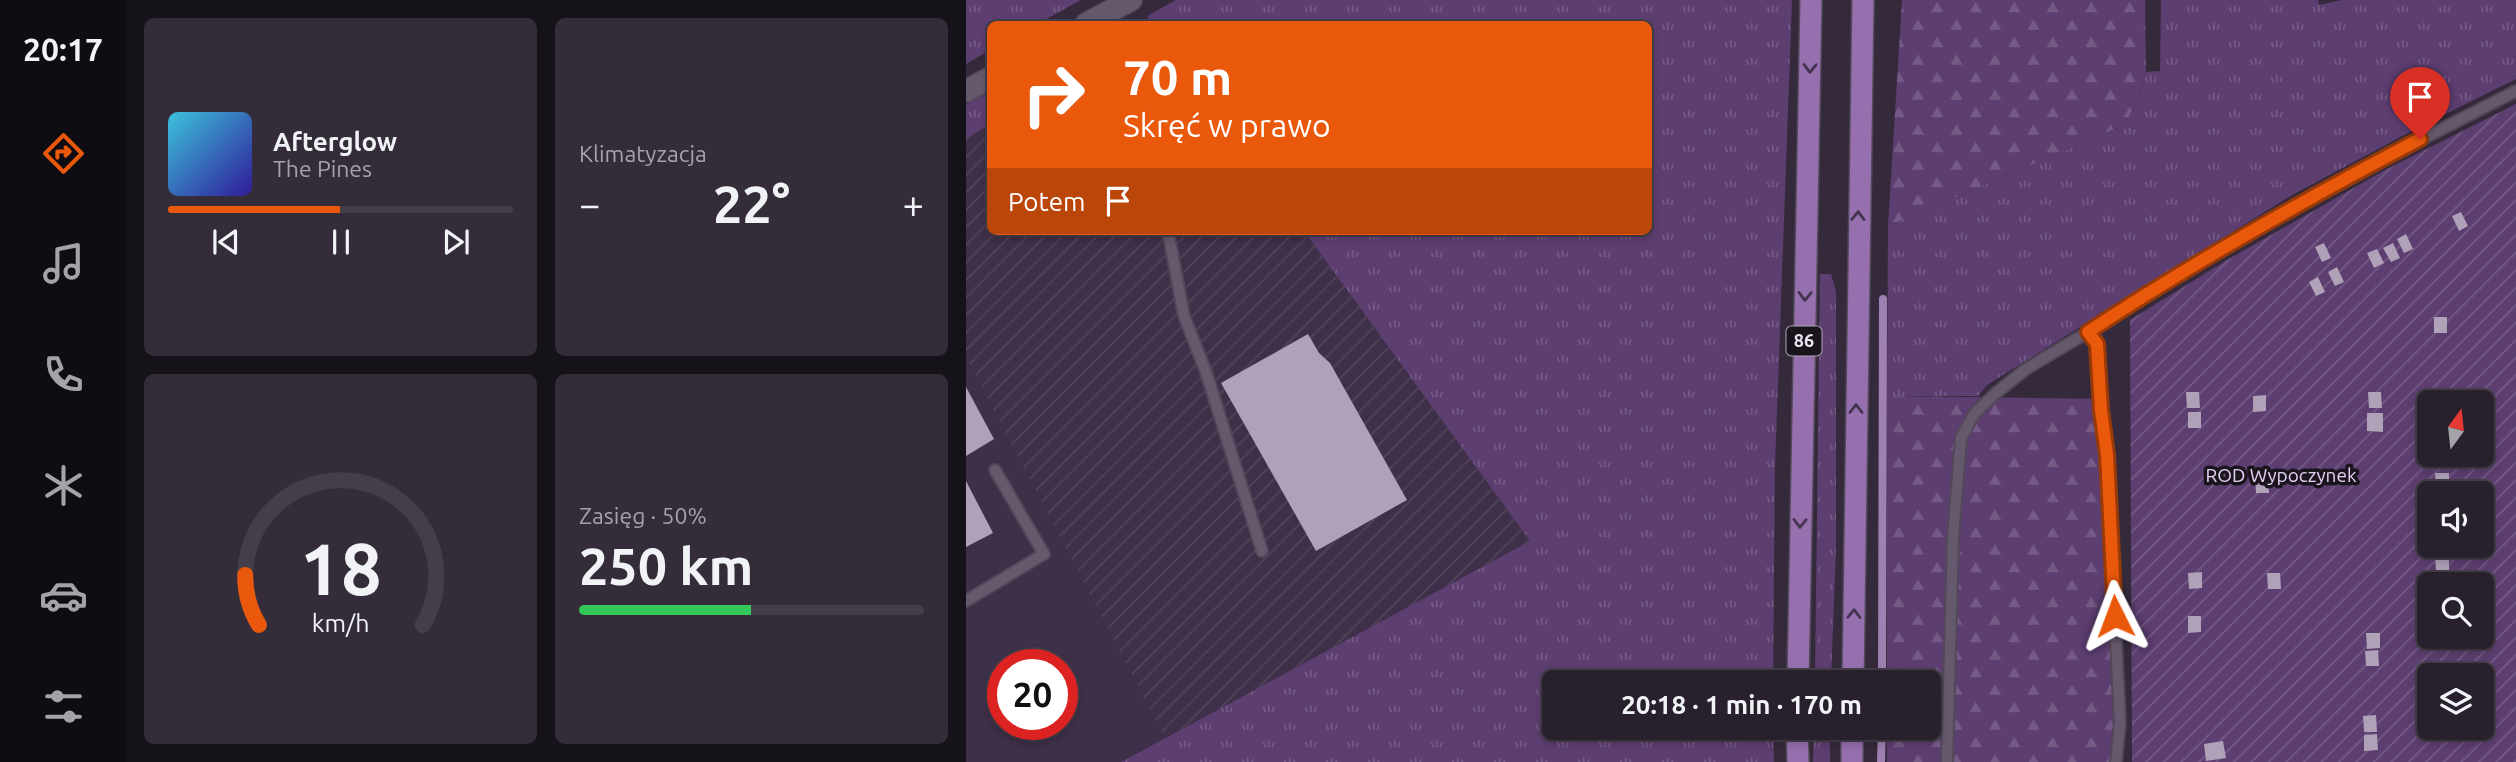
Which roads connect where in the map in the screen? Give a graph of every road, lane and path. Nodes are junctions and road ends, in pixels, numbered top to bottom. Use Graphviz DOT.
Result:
graph roads {
  1 [pos="1131,0"];
  2 [pos="1811,0"];
  3 [pos="1863,0"];
  4 [pos="1099,21"];
  5 [pos="987,80"];
  6 [pos="966,91"];
  7 [pos="2516,91"];
  8 [pos="1169,235"];
  9 [pos="2088,332"];
  10 [pos="995,470"];
  11 [pos="1262,551"];
  12 [pos="966,601"];
  13 [pos="1798,670"];
  14 [pos="1853,670"];
  15 [pos="1797,740"];
  16 [pos="1852,740"];
  17 [pos="1798,762"];
  18 [pos="1852,762"];
  19 [pos="1947,762"];
  20 [pos="2116,762"];
  1 -- 4 [label="street"];
  2 -- 13 [label="main road, 86, one-way"];
  14 -- 3 [label="main road, one-way"];
  5 -- 6 [label="street"];
  7 -- 9 [label="lane"];
  8 -- 11 [label="lane"];
  9 -- 19 [label="lane"];
  9 -- 20 [label="lane"];
  10 -- 12 [label="lane"];
  15 -- 17 [label="main road"];
  16 -- 18 [label="main road"];
}
